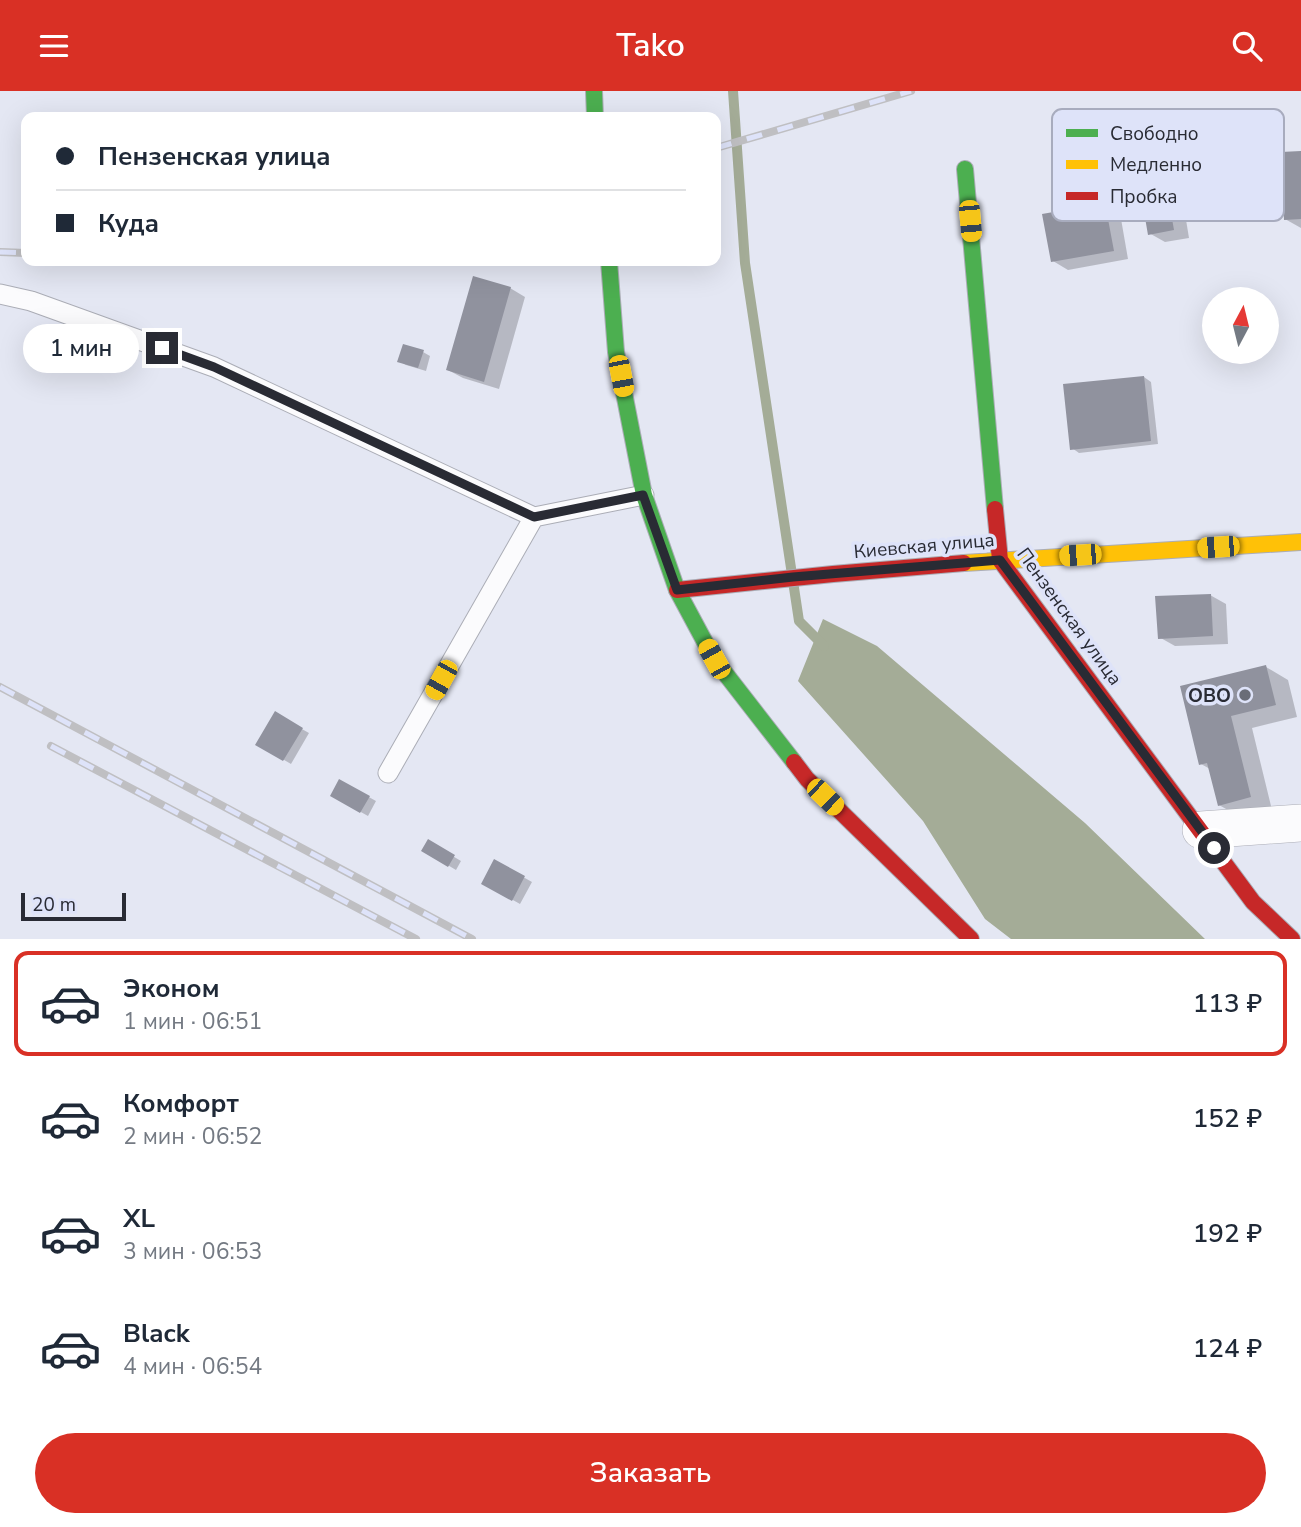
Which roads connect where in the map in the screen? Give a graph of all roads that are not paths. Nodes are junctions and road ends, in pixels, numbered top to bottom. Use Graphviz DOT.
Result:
graph roads {
  1 [pos="594,91"];
  2 [pos="595,112"];
  3 [pos="965,169"];
  4 [pos="609,266"];
  5 [pos="0,294"];
  6 [pos="643,495"];
  7 [pos="534,517"];
  8 [pos="1301,542"];
  9 [pos="1000,560"];
  10 [pos="677,590"];
  11 [pos="388,773"];
  12 [pos="1301,823"];
  13 [pos="1201,830"];
  14 [pos="971,939"];
  15 [pos="1292,939"];
  1 -- 2 [label="street"];
  3 -- 9 [label="street, Пензенская улица"];
  4 -- 6 [label="street"];
  5 -- 7 [label="lane"];
  6 -- 7 [label="lane"];
  6 -- 10 [label="street"];
  7 -- 11 [label="lane"];
  8 -- 9 [label="street, Киевская улица"];
  9 -- 10 [label="street, Киевская улица"];
  9 -- 13 [label="street, Пензенская улица"];
  10 -- 14 [label="street"];
  12 -- 13 [label="street"];
  13 -- 15 [label="street, Пензенская улица"];
}
